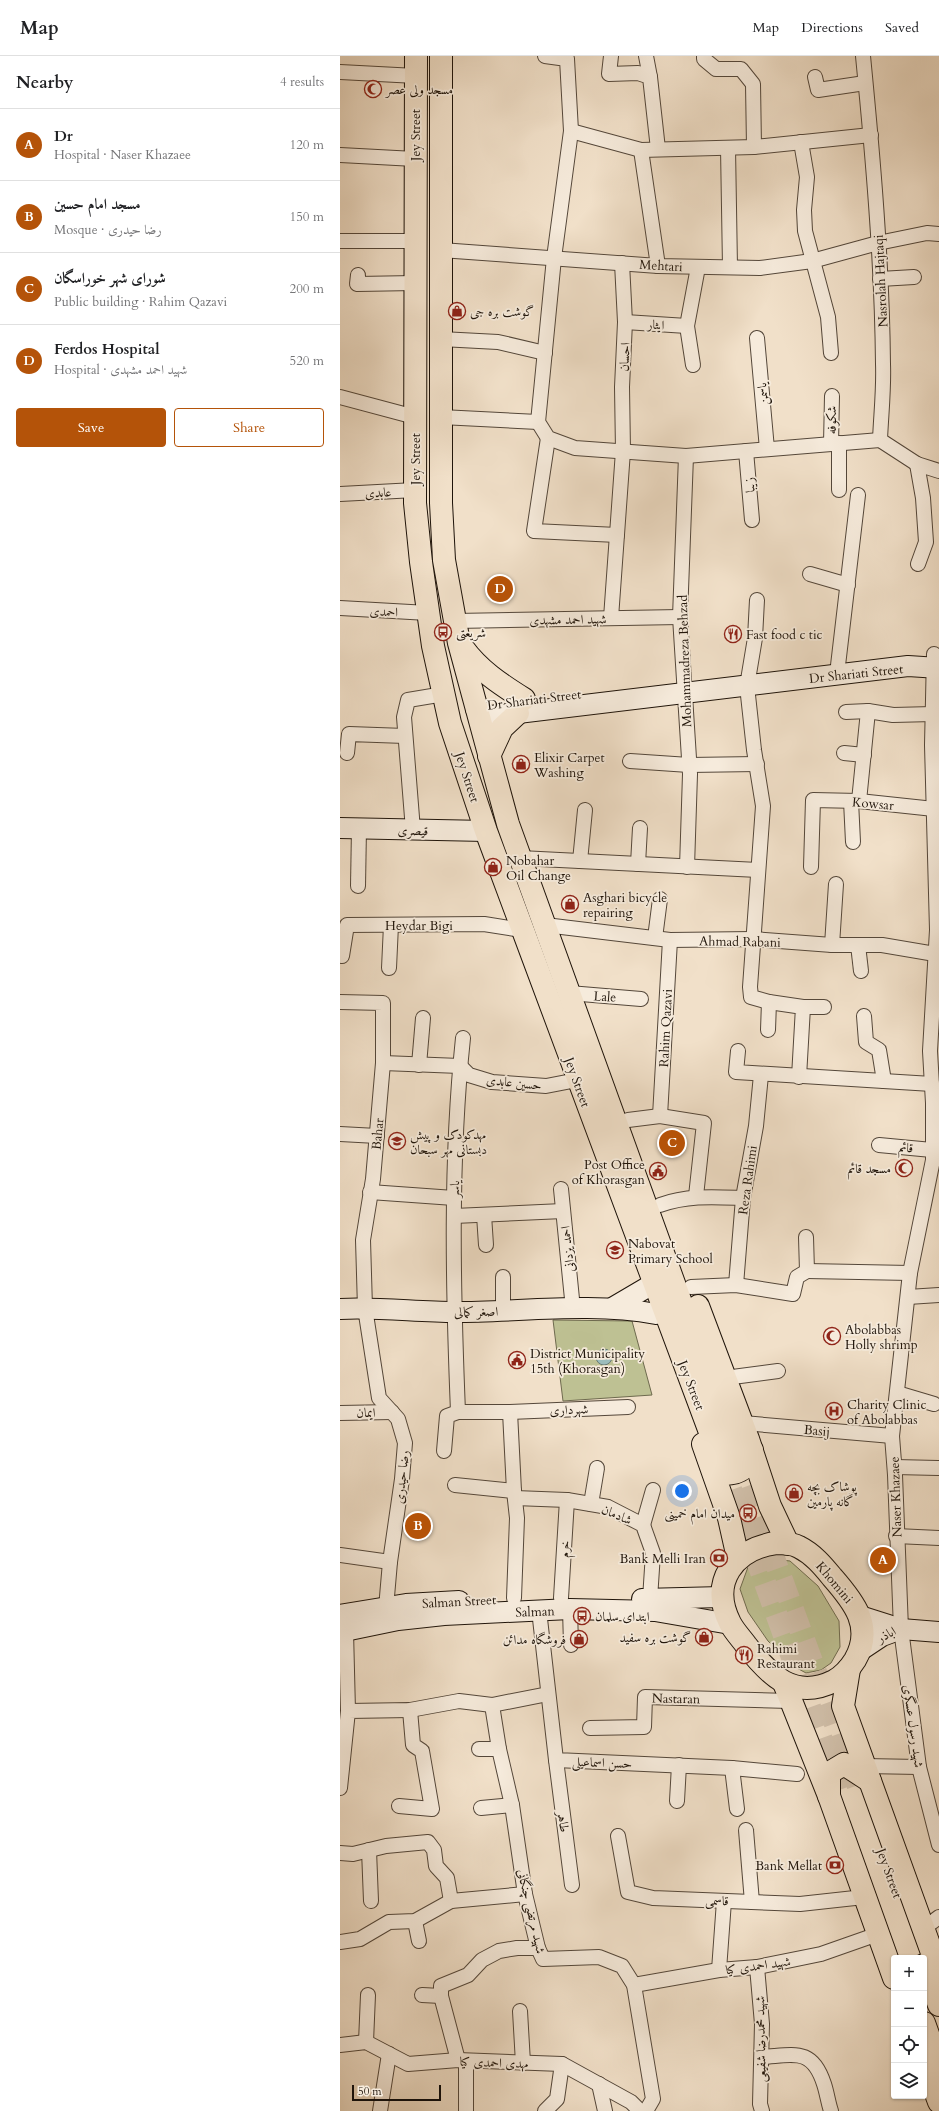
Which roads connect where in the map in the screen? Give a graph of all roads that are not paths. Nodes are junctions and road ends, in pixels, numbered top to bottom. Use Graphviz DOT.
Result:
graph roads {
  1 [pos="441,56"];
  2 [pos="545,56"];
  3 [pos="611,56"];
  4 [pos="646,56"];
  5 [pos="704,56"];
  6 [pos="862,56"];
  7 [pos="416,66"];
  8 [pos="340,72"];
  9 [pos="650,77"];
  10 [pos="815,77"];
  11 [pos="866,83"];
  12 [pos="571,131"];
  13 [pos="871,135"];
  14 [pos="801,142"];
  15 [pos="754,147"];
  16 [pos="728,148"];
  17 [pos="658,149"];
  18 [pos="641,150"];
  19 [pos="340,155"];
  20 [pos="415,159"];
  21 [pos="939,234"];
  22 [pos="340,241"];
  23 [pos="415,241"];
  24 [pos="878,243"];
  25 [pos="441,250"];
  26 [pos="554,258"];
  27 [pos="812,261"];
  28 [pos="622,263"];
  29 [pos="658,266"];
  30 [pos="698,267"];
  31 [pos="730,267"];
  32 [pos="358,275"];
  33 [pos="914,276"];
  34 [pos="880,278"];
  35 [pos="415,283"];
  36 [pos="625,322"];
  37 [pos="687,326"];
  38 [pos="757,338"];
  39 [pos="441,339"];
  40 [pos="545,353"];
  41 [pos="831,353"];
  42 [pos="693,365"];
  43 [pos="832,396"];
  44 [pos="340,397"];
  45 [pos="415,416"];
  46 [pos="441,417"];
  47 [pos="538,422"];
  48 [pos="548,438"];
  49 [pos="880,440"];
  50 [pos="835,443"];
  51 [pos="767,449"];
  52 [pos="624,451"];
  53 [pos="746,451"];
  54 [pos="686,456"];
  55 [pos="917,464"];
  56 [pos="939,471"];
  57 [pos="416,490"];
  58 [pos="839,490"];
  59 [pos="340,494"];
  60 [pos="858,495"];
  61 [pos="752,520"];
  62 [pos="617,535"];
  63 [pos="918,564"];
  64 [pos="810,574"];
  65 [pos="848,585"];
  66 [pos="756,600"];
  67 [pos="340,608"];
  68 [pos="428,613"];
  69 [pos="680,617"];
  70 [pos="611,618"];
  71 [pos="455,621"];
  72 [pos="459,643"];
  73 [pos="936,661"];
  74 [pos="838,668"];
  75 [pos="748,679"];
  76 [pos="684,688"];
  77 [pos="445,702"];
  78 [pos="521,706"];
  79 [pos="476,709"];
  80 [pos="868,711"];
  81 [pos="846,712"];
  82 [pos="933,714"];
  83 [pos="405,736"];
  84 [pos="935,745"];
  85 [pos="347,753"];
  86 [pos="844,753"];
  87 [pos="864,755"];
  88 [pos="488,756"];
  89 [pos="630,761"];
  90 [pos="757,764"];
  91 [pos="689,765"];
  92 [pos="936,791"];
  93 [pos="855,801"];
  94 [pos="934,809"];
  95 [pos="585,810"];
  96 [pos="350,828"];
  97 [pos="640,828"];
  98 [pos="413,830"];
  99 [pos="486,832"];
  100 [pos="936,840"];
  101 [pos="853,842"];
  102 [pos="520,858"];
  103 [pos="580,861"];
  104 [pos="638,864"];
  105 [pos="686,867"];
  106 [pos="811,867"];
  107 [pos="758,870"];
  108 [pos="836,884"];
  109 [pos="358,886"];
  110 [pos="660,899"];
  111 [pos="391,925"];
  112 [pos="545,926"];
  113 [pos="522,930"];
  114 [pos="655,938"];
  115 [pos="753,939"];
  116 [pos="670,940"];
  117 [pos="832,945"];
  118 [pos="858,945"];
  119 [pos="935,954"];
  120 [pos="342,956"];
  121 [pos="389,968"];
  122 [pos="861,971"];
  123 [pos="569,994"];
  124 [pos="641,999"];
  125 [pos="340,1002"];
  126 [pos="769,1002"];
  127 [pos="803,1007"];
  128 [pos="824,1007"];
  129 [pos="864,1016"];
  130 [pos="423,1018"];
  131 [pos="768,1030"];
  132 [pos="463,1038"];
  133 [pos="738,1051"];
  134 [pos="383,1063"];
  135 [pos="419,1065"];
  136 [pos="460,1066"];
  137 [pos="598,1074"];
  138 [pos="761,1075"];
  139 [pos="798,1077"];
  140 [pos="578,1080"];
  141 [pos="884,1081"];
  142 [pos="932,1084"];
  143 [pos="660,1116"];
  144 [pos="628,1120"];
  145 [pos="340,1134"];
  146 [pos="377,1136"];
  147 [pos="879,1145"];
  148 [pos="935,1156"];
  149 [pos="561,1188"];
  150 [pos="370,1192"];
  151 [pos="696,1196"];
  152 [pos="454,1198"];
  153 [pos="743,1198"];
  154 [pos="660,1205"];
  155 [pos="563,1211"];
  156 [pos="484,1215"];
  157 [pos="454,1216"];
  158 [pos="806,1237"];
  159 [pos="486,1245"];
  160 [pos="807,1271"];
  161 [pos="910,1273"];
  162 [pos="503,1277"];
  163 [pos="736,1285"];
  164 [pos="691,1287"];
  165 [pos="646,1288"];
  166 [pos="939,1295"];
  167 [pos="908,1297"];
  168 [pos="365,1308"];
  169 [pos="612,1308"];
  170 [pos="340,1309"];
  171 [pos="573,1309"];
  172 [pos="502,1311"];
  173 [pos="454,1312"];
  174 [pos="656,1314"];
  175 [pos="778,1371"];
  176 [pos="725,1378"];
  177 [pos="897,1393"];
  178 [pos="934,1404"];
  179 [pos="628,1407"];
  180 [pos="392,1412"];
  181 [pos="458,1412"];
  182 [pos="510,1412"];
  183 [pos="340,1414"];
  184 [pos="742,1423"];
  185 [pos="892,1436"];
  186 [pos="444,1451"];
  187 [pos="730,1459"];
  188 [pos="895,1467"];
  189 [pos="597,1468"];
  190 [pos="938,1468"];
  191 [pos="455,1485"];
  192 [pos="653,1490"];
  193 [pos="515,1494"];
  194 [pos="567,1500"];
  195 [pos="590,1504"];
  196 [pos="643,1525"];
  197 [pos="896,1536"];
  198 [pos="939,1538"];
  199 [pos="788,1544"];
  200 [pos="340,1554"];
  201 [pos="738,1558"];
  202 [pos="390,1562"];
  203 [pos="722,1597"];
  204 [pos="514,1598"];
  205 [pos="650,1599"];
  206 [pos="565,1603"];
  207 [pos="386,1608"];
  208 [pos="539,1610"];
  209 [pos="860,1616"];
  210 [pos="730,1624"];
  211 [pos="342,1626"];
  212 [pos="901,1629"];
  213 [pos="939,1632"];
  214 [pos="571,1644"];
  215 [pos="861,1650"];
  216 [pos="849,1669"];
  217 [pos="787,1692"];
  218 [pos="548,1694"];
  219 [pos="492,1705"];
  220 [pos="410,1710"];
  221 [pos="348,1712"];
  222 [pos="590,1728"];
  223 [pos="479,1749"];
  224 [pos="499,1749"];
  225 [pos="556,1760"];
  226 [pos="679,1765"];
  227 [pos="920,1767"];
  228 [pos="732,1768"];
  229 [pos="797,1774"];
  230 [pos="853,1785"];
  231 [pos="340,1788"];
  232 [pos="678,1801"];
  233 [pos="512,1805"];
  234 [pos="399,1806"];
  235 [pos="481,1808"];
  236 [pos="737,1808"];
  237 [pos="746,1830"];
  238 [pos="618,1836"];
  239 [pos="939,1845"];
  240 [pos="368,1850"];
  241 [pos="340,1853"];
  242 [pos="572,1885"];
  243 [pos="525,1894"];
  244 [pos="864,1897"];
  245 [pos="371,1901"];
  246 [pos="724,1901"];
  247 [pos="451,1902"];
  248 [pos="752,1902"];
  249 [pos="415,1921"];
  250 [pos="931,1923"];
  251 [pos="878,1934"];
  252 [pos="419,1941"];
  253 [pos="340,1942"];
  254 [pos="538,1948"];
  255 [pos="899,1955"];
  256 [pos="921,1955"];
  257 [pos="757,1967"];
  258 [pos="719,1970"];
  259 [pos="891,1970"];
  260 [pos="939,1972"];
  261 [pos="927,1973"];
  262 [pos="634,1985"];
  263 [pos="368,1995"];
  264 [pos="422,1995"];
  265 [pos="441,1996"];
  266 [pos="939,2005"];
  267 [pos="520,2011"];
  268 [pos="925,2027"];
  269 [pos="366,2042"];
  270 [pos="340,2045"];
  271 [pos="389,2054"];
  272 [pos="762,2057"];
  273 [pos="462,2060"];
  274 [pos="524,2063"];
  275 [pos="925,2063"];
  276 [pos="562,2064"];
  277 [pos="939,2065"];
  278 [pos="599,2084"];
  279 [pos="939,2102"];
  280 [pos="380,2111"];
  281 [pos="466,2111"];
  282 [pos="545,2111"];
  283 [pos="604,2111"];
  284 [pos="640,2111"];
  285 [pos="646,2111"];
  286 [pos="762,2111"];
  287 [pos="831,2111"];
  1 -- 25 [label="main road, Jey Street"];
  2 -- 12 [label="street"];
  3 -- 9 [label="street"];
  4 -- 9 [label="street"];
  5 -- 15 [label="street"];
  6 -- 11 [label="street, Nasrolah Hajtaqi"];
  7 -- 8 [label="street"];
  7 -- 20 [label="main road, Jey Street"];
  9 -- 17 [label="street"];
  10 -- 11 [label="street"];
  11 -- 13 [label="street, Nasrolah Hajtaqi"];
  12 -- 18 [label="street"];
  12 -- 26 [label="street"];
  13 -- 14 [label="street"];
  13 -- 24 [label="street, Nasrolah Hajtaqi"];
  14 -- 15 [label="street"];
  14 -- 27 [label="street"];
  15 -- 16 [label="street"];
  16 -- 17 [label="street"];
  16 -- 31 [label="street"];
  17 -- 18 [label="street"];
  18 -- 29 [label="street"];
  19 -- 20 [label="street"];
  20 -- 23 [label="main road, Jey Street"];
  21 -- 24 [label="street, Mehtari"];
  22 -- 23 [label="street"];
  23 -- 35 [label="main road, Jey Street"];
  24 -- 27 [label="street, Mehtari"];
  24 -- 34 [label="street, Nasrolah Hajtaqi"];
  25 -- 26 [label="street, Mehtari"];
  25 -- 39 [label="main road, Jey Street"];
  26 -- 28 [label="street, Mehtari"];
  26 -- 40 [label="street"];
  27 -- 31 [label="street, Mehtari"];
  27 -- 41 [label="street"];
  28 -- 29 [label="street, Mehtari"];
  28 -- 36 [label="street, احسان"];
  29 -- 30 [label="street, Mehtari"];
  30 -- 31 [label="street, Mehtari"];
  30 -- 37 [label="street"];
  32 -- 35 [label="street"];
  33 -- 34 [label="street"];
  34 -- 49 [label="street, Nasrolah Hajtaqi"];
  35 -- 45 [label="main road, Jey Street"];
  36 -- 37 [label="street, ایثار"];
  36 -- 52 [label="street, احسان"];
  37 -- 42 [label="street"];
  38 -- 51 [label="street, یاسمن"];
  39 -- 40 [label="street"];
  39 -- 46 [label="main road, Jey Street"];
  40 -- 47 [label="street"];
  43 -- 50 [label="street, شکوفه"];
  44 -- 45 [label="street"];
  45 -- 57 [label="main road, Jey Street"];
  46 -- 47 [label="street"];
  46 -- 71 [label="main road, Jey Street"];
  47 -- 48 [label="street"];
  48 -- 52 [label="street"];
  48 -- 62 [label="street"];
  49 -- 50 [label="street"];
  49 -- 55 [label="street"];
  50 -- 51 [label="street"];
  50 -- 58 [label="street, شکوفه"];
  51 -- 53 [label="street"];
  52 -- 54 [label="street"];
  52 -- 62 [label="street, احسان"];
  53 -- 54 [label="street"];
  53 -- 61 [label="street, زیبا"];
  54 -- 69 [label="street, Mohammadreza Behzad"];
  55 -- 56 [label="street"];
  55 -- 63 [label="street"];
  57 -- 59 [label="street, عابدی"];
  57 -- 68 [label="main road, Jey Street"];
  60 -- 65 [label="street"];
  62 -- 70 [label="street, احسان"];
  64 -- 65 [label="street"];
  65 -- 74 [label="street"];
  66 -- 75 [label="street"];
  67 -- 68 [label="street, احمدی"];
  68 -- 77 [label="main road, Jey Street"];
  69 -- 70 [label="street, شهید احمد مشهدی"];
  69 -- 76 [label="street, Mohammadreza Behzad"];
  70 -- 71 [label="street, شهید احمد مشهدی"];
  71 -- 72 [label="main road, Jey Street"];
  72 -- 78 [label="main road"];
  72 -- 79 [label="main road, Jey Street"];
  73 -- 74 [label="main road, Dr Shariati Street"];
  73 -- 82 [label="street, Naser Khazaee"];
  74 -- 75 [label="main road, Dr Shariati Street"];
  75 -- 76 [label="main road, Dr Shariati Street"];
  75 -- 90 [label="street"];
  76 -- 78 [label="main road, Dr Shariati Street"];
  76 -- 91 [label="street, Mohammadreza Behzad"];
  77 -- 79 [label="main road"];
  77 -- 83 [label="street"];
  77 -- 99 [label="main road, Jey Street"];
  78 -- 79 [label="main road, Dr Shariati Street"];
  78 -- 88 [label="main road"];
  79 -- 88 [label="main road, Jey Street"];
  80 -- 81 [label="street"];
  80 -- 82 [label="street"];
  80 -- 87 [label="street"];
  82 -- 84 [label="street, Naser Khazaee"];
  83 -- 85 [label="street"];
  83 -- 98 [label="street"];
  84 -- 92 [label="street, Naser Khazaee"];
  86 -- 87 [label="street"];
  87 -- 93 [label="street"];
  88 -- 102 [label="main road, Jey Street"];
  89 -- 91 [label="street"];
  90 -- 91 [label="street"];
  90 -- 107 [label="street"];
  91 -- 105 [label="street, Mohammadreza Behzad"];
  92 -- 94 [label="street, Naser Khazaee"];
  93 -- 94 [label="street, Kowsar"];
  93 -- 101 [label="street"];
  93 -- 106 [label="street, Kowsar"];
  94 -- 100 [label="street, Naser Khazaee"];
  95 -- 103 [label="street"];
  96 -- 98 [label="main road, قیصری"];
  96 -- 109 [label="street"];
  97 -- 104 [label="street"];
  98 -- 99 [label="main road, قیصری"];
  99 -- 113 [label="main road, Jey Street"];
  100 -- 119 [label="street, Naser Khazaee"];
  102 -- 103 [label="street"];
  102 -- 112 [label="main road, Jey Street"];
  103 -- 104 [label="street"];
  104 -- 105 [label="street"];
  105 -- 107 [label="street"];
  107 -- 115 [label="street"];
  108 -- 117 [label="street"];
  110 -- 114 [label="street"];
  111 -- 113 [label="street, Heydar Bigi"];
  111 -- 120 [label="street, Heydar Bigi"];
  111 -- 121 [label="street"];
  112 -- 114 [label="street, Ahmad Rabani"];
  112 -- 123 [label="main road, Jey Street"];
  113 -- 140 [label="main road, Jey Street"];
  114 -- 116 [label="street, Ahmad Rabani"];
  115 -- 116 [label="street, Ahmad Rabani"];
  115 -- 117 [label="street, Ahmad Rabani"];
  115 -- 126 [label="street"];
  116 -- 143 [label="street, Rahim Qazavi"];
  117 -- 118 [label="street, Ahmad Rabani"];
  118 -- 119 [label="street, Ahmad Rabani"];
  118 -- 122 [label="street"];
  119 -- 142 [label="street, Naser Khazaee"];
  123 -- 124 [label="street, Lale"];
  123 -- 137 [label="main road, Jey Street"];
  125 -- 134 [label="street, Bahar"];
  126 -- 127 [label="street"];
  126 -- 131 [label="street"];
  127 -- 128 [label="street"];
  127 -- 139 [label="street"];
  129 -- 141 [label="street"];
  130 -- 135 [label="street"];
  132 -- 136 [label="street, یاسر"];
  133 -- 138 [label="street"];
  134 -- 135 [label="street"];
  134 -- 146 [label="street, Bahar"];
  135 -- 136 [label="street"];
  136 -- 140 [label="street, حسین عابدی"];
  136 -- 152 [label="street, یاسر"];
  137 -- 144 [label="main road"];
  137 -- 187 [label="main road, Jey Street"];
  138 -- 139 [label="street"];
  138 -- 153 [label="street, Reza Rahimi"];
  139 -- 141 [label="street"];
  140 -- 165 [label="main road"];
  140 -- 187 [label="main road, Jey Street"];
  141 -- 142 [label="street"];
  142 -- 148 [label="street, Naser Khazaee"];
  143 -- 144 [label="street"];
  143 -- 151 [label="street"];
  144 -- 154 [label="main road"];
  145 -- 146 [label="street"];
  146 -- 150 [label="street, Bahar"];
  147 -- 148 [label="street, قائم"];
  148 -- 161 [label="street, Naser Khazaee"];
  149 -- 155 [label="street, احمد یزدانی"];
  150 -- 152 [label="street"];
  150 -- 168 [label="street, Bahar"];
  151 -- 153 [label="street"];
  151 -- 154 [label="street"];
  152 -- 157 [label="street, یاسر"];
  153 -- 163 [label="street, Reza Rahimi"];
  154 -- 164 [label="main road"];
  155 -- 156 [label="street"];
  155 -- 171 [label="street, احمد یزدانی"];
  156 -- 157 [label="street"];
  156 -- 159 [label="street"];
  157 -- 173 [label="street, یاسر"];
  158 -- 160 [label="street"];
  160 -- 161 [label="street"];
  160 -- 163 [label="street"];
  161 -- 167 [label="street, Naser Khazaee"];
  162 -- 172 [label="street"];
  163 -- 164 [label="street"];
  164 -- 176 [label="main road"];
  165 -- 169 [label="main road"];
  165 -- 174 [label="main road"];
  166 -- 167 [label="street"];
  167 -- 177 [label="street, Naser Khazaee"];
  168 -- 170 [label="main road, اصغر کمالی"];
  168 -- 173 [label="main road, اصغر کمالی"];
  168 -- 180 [label="street, رضا حیدری"];
  169 -- 171 [label="main road, اصغر کمالی"];
  169 -- 174 [label="main road, اصغر کمالی"];
  171 -- 172 [label="main road, اصغر کمالی"];
  172 -- 173 [label="main road, اصغر کمالی"];
  173 -- 181 [label="street, یاسر"];
  174 -- 187 [label="main road"];
  175 -- 176 [label="street"];
  176 -- 184 [label="main road"];
  177 -- 178 [label="street"];
  177 -- 185 [label="street, Naser Khazaee"];
  179 -- 182 [label="street, شهرداری"];
  180 -- 183 [label="street, ایمان"];
  180 -- 202 [label="street, رضا حیدری"];
  181 -- 182 [label="street, شهرداری"];
  181 -- 186 [label="street"];
  182 -- 193 [label="street"];
  184 -- 185 [label="street, Basij"];
  184 -- 187 [label="main road"];
  185 -- 188 [label="street, Naser Khazaee"];
  187 -- 199 [label="main road"];
  187 -- 201 [label="main road"];
  188 -- 190 [label="street"];
  188 -- 197 [label="street, Naser Khazaee"];
  189 -- 195 [label="street"];
  191 -- 193 [label="street, شادمان"];
  192 -- 196 [label="street"];
  193 -- 194 [label="street, شادمان"];
  193 -- 204 [label="street"];
  194 -- 195 [label="street, شادمان"];
  194 -- 206 [label="street, خرم"];
  195 -- 196 [label="street, شادمان"];
  196 -- 205 [label="street, شادمان"];
  197 -- 198 [label="street"];
  197 -- 212 [label="street, Naser Khazaee"];
  199 -- 201 [label="main road, Khomini"];
  199 -- 209 [label="main road, Khomini"];
  200 -- 202 [label="street"];
  201 -- 203 [label="main road, Khomini"];
  202 -- 207 [label="street, رضا حیدری"];
  203 -- 205 [label="main road, Salman Street"];
  203 -- 210 [label="main road, Khomini"];
  204 -- 206 [label="main road, Salman Street"];
  204 -- 207 [label="main road, Salman Street"];
  205 -- 206 [label="main road, Salman Street"];
  206 -- 208 [label="main road, Salman"];
  206 -- 210 [label="main road, Salman"];
  206 -- 214 [label="street, خرم"];
  207 -- 211 [label="main road, Salman Street"];
  208 -- 211 [label="main road, Salman"];
  208 -- 218 [label="street, حسن اسماعیلی"];
  209 -- 212 [label="main road, اباذر"];
  209 -- 215 [label="main road, Khomini"];
  210 -- 217 [label="main road, Khomini"];
  211 -- 221 [label="street"];
  212 -- 213 [label="main road"];
  212 -- 215 [label="main road, اباذر"];
  212 -- 227 [label="street, شهید رسول عسگری"];
  215 -- 216 [label="main road, Khomini"];
  216 -- 217 [label="main road, Khomini"];
  216 -- 230 [label="main road"];
  217 -- 222 [label="street, Nastaran"];
  217 -- 230 [label="main road"];
  218 -- 219 [label="street"];
  218 -- 225 [label="street, حسن اسماعیلی"];
  219 -- 220 [label="street"];
  219 -- 224 [label="street, شهید مرتضی چنگانی"];
  220 -- 221 [label="street"];
  220 -- 234 [label="street"];
  221 -- 231 [label="street"];
  223 -- 224 [label="street"];
  224 -- 233 [label="street, شهید مرتضی چنگانی"];
  225 -- 226 [label="street, حسن اسماعیلی"];
  225 -- 242 [label="street, طاهر"];
  226 -- 228 [label="street, حسن اسماعیلی"];
  226 -- 232 [label="street"];
  227 -- 230 [label="street"];
  227 -- 239 [label="street, شهید رسول عسگری"];
  228 -- 229 [label="street, حسن اسماعیلی"];
  228 -- 236 [label="street"];
  230 -- 244 [label="main road"];
  230 -- 250 [label="main road"];
  230 -- 255 [label="main road, Jey Street"];
  230 -- 256 [label="main road, Jey Street"];
  233 -- 235 [label="street"];
  233 -- 243 [label="street, شهید مرتضی چنگانی"];
  237 -- 248 [label="street"];
  238 -- 246 [label="street, قاسمی"];
  240 -- 241 [label="street"];
  240 -- 245 [label="street"];
  240 -- 247 [label="street"];
  243 -- 247 [label="street"];
  243 -- 254 [label="street, شهید مرتضی چنگانی"];
  244 -- 248 [label="street, قاسمی"];
  244 -- 251 [label="main road"];
  246 -- 248 [label="street, قاسمی"];
  246 -- 258 [label="street"];
  247 -- 249 [label="street"];
  249 -- 252 [label="street"];
  249 -- 253 [label="street"];
  250 -- 260 [label="main road"];
  251 -- 257 [label="street, شهید احمدی کیا"];
  251 -- 259 [label="main road"];
  254 -- 262 [label="street, شهید مرتضی چنگانی"];
  254 -- 265 [label="street"];
  257 -- 258 [label="street, شهید احمدی کیا"];
  257 -- 272 [label="street, شهید محمدرضا شفیعی"];
  258 -- 262 [label="street, شهید احمدی کیا"];
  261 -- 266 [label="main road"];
  262 -- 285 [label="street, شهید مرتضی چنگانی"];
  263 -- 269 [label="street"];
  264 -- 265 [label="street"];
  265 -- 273 [label="street"];
  267 -- 274 [label="street"];
  268 -- 277 [label="main road"];
  269 -- 270 [label="street"];
  269 -- 271 [label="street, مهدی احمدی کیا"];
  271 -- 273 [label="street, مهدی احمدی کیا"];
  271 -- 280 [label="street"];
  272 -- 286 [label="street, شهید محمدرضا شفیعی"];
  272 -- 287 [label="street"];
  273 -- 274 [label="street, مهدی احمدی کیا"];
  273 -- 281 [label="street"];
  274 -- 276 [label="street, مهدی احمدی کیا"];
  275 -- 279 [label="main road"];
  276 -- 278 [label="street, مهدی احمدی کیا"];
  276 -- 282 [label="street"];
  278 -- 283 [label="street"];
  278 -- 284 [label="street, مهدی احمدی کیا"];
}
